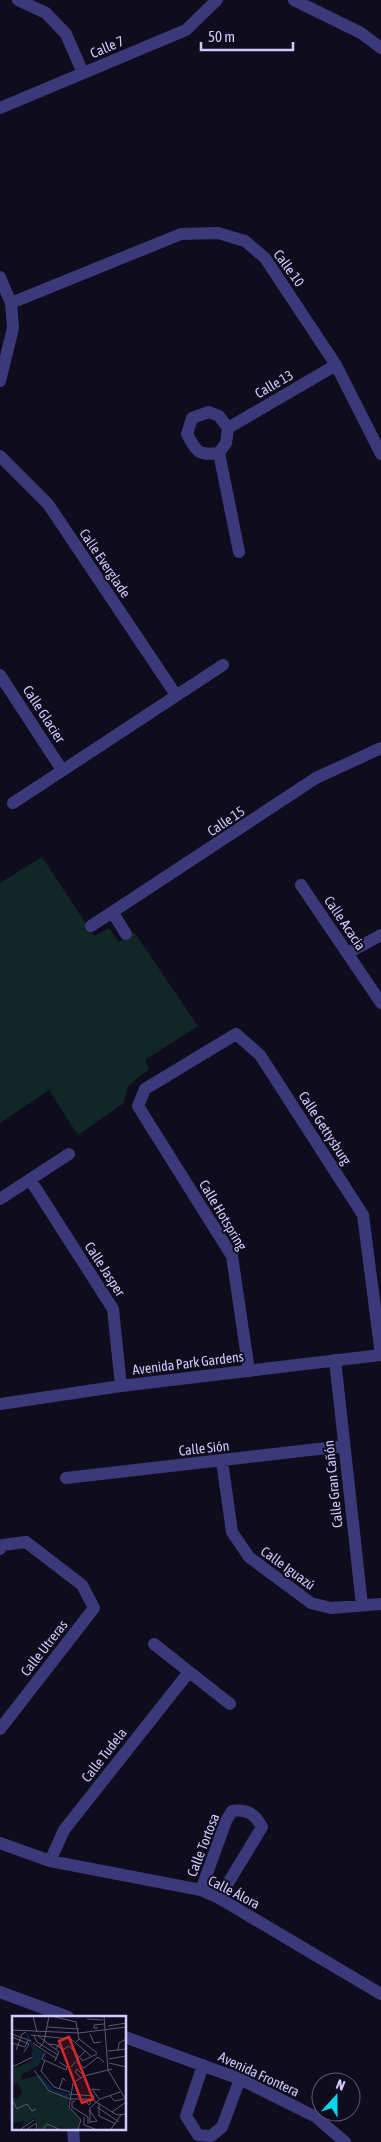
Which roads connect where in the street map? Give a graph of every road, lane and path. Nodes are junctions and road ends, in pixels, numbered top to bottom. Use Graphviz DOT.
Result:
graph roads {
  1 [pos="18,0"];
  2 [pos="217,0"];
  3 [pos="294,0"];
  4 [pos="381,48"];
  5 [pos="83,73"];
  6 [pos="0,108"];
  7 [pos="0,277"];
  8 [pos="11,303"];
  9 [pos="336,365"];
  10 [pos="0,381"];
  11 [pos="228,428"];
  12 [pos="219,453"];
  13 [pos="381,454"];
  14 [pos="0,456"];
  15 [pos="239,552"];
  16 [pos="223,665"];
  17 [pos="0,675"];
  18 [pos="176,695"];
  19 [pos="381,748"];
  20 [pos="62,770"];
  21 [pos="13,803"];
  22 [pos="301,885"];
  23 [pos="113,913"];
  24 [pos="92,926"];
  25 [pos="126,934"];
  26 [pos="381,935"];
  27 [pos="348,954"];
  28 [pos="381,1003"];
  29 [pos="145,1089"];
  30 [pos="69,1154"];
  31 [pos="31,1181"];
  32 [pos="0,1199"];
  33 [pos="381,1355"];
  34 [pos="335,1360"];
  35 [pos="249,1371"];
  36 [pos="121,1386"];
  37 [pos="0,1404"];
  38 [pos="344,1446"];
  39 [pos="222,1461"];
  40 [pos="66,1478"];
  41 [pos="0,1549"];
  42 [pos="381,1604"];
  43 [pos="362,1605"];
  44 [pos="154,1644"];
  45 [pos="189,1672"];
  46 [pos="230,1704"];
  47 [pos="0,1729"];
  48 [pos="0,1843"];
  49 [pos="50,1860"];
  50 [pos="201,1890"];
  51 [pos="219,1898"];
  52 [pos="0,1992"];
  53 [pos="381,1994"];
  54 [pos="65,2016"];
  55 [pos="126,2038"];
  56 [pos="203,2065"];
  57 [pos="240,2079"];
  58 [pos="345,2142"];
  1 -- 5 [label="street"];
  2 -- 5 [label="street, Calle 7"];
  3 -- 4 [label="street"];
  5 -- 6 [label="street, Calle 7"];
  7 -- 8 [label="street"];
  8 -- 9 [label="street, Calle 10"];
  8 -- 10 [label="street"];
  9 -- 11 [label="street, Calle 13"];
  9 -- 13 [label="street, Calle 10"];
  11 -- 12 [label="street"];
  11 -- 12 [label="street"];
  12 -- 15 [label="street"];
  14 -- 18 [label="street, Calle Everglade"];
  16 -- 18 [label="street"];
  17 -- 20 [label="street, Calle Glacier"];
  18 -- 20 [label="street"];
  19 -- 23 [label="street, Calle 15"];
  20 -- 21 [label="street"];
  22 -- 27 [label="street, Calle Acacia"];
  23 -- 24 [label="street, Calle 15"];
  23 -- 25 [label="street"];
  26 -- 27 [label="street"];
  27 -- 28 [label="street, Calle Acacia"];
  29 -- 33 [label="street, Calle Gettysburg"];
  29 -- 35 [label="street, Calle Hotspring"];
  30 -- 31 [label="street"];
  31 -- 32 [label="street"];
  31 -- 36 [label="street, Calle Jasper"];
  33 -- 34 [label="street, Avenida Park Gardens"];
  34 -- 35 [label="street, Avenida Park Gardens"];
  34 -- 38 [label="street, Calle Gran Cañón"];
  35 -- 36 [label="street, Avenida Park Gardens"];
  36 -- 37 [label="street, Avenida Park Gardens"];
  38 -- 39 [label="street, Calle Sión"];
  38 -- 43 [label="street, Calle Gran Cañón"];
  39 -- 40 [label="street, Calle Sión"];
  39 -- 43 [label="street, Calle Iguazú"];
  41 -- 47 [label="street, Calle Utreras"];
  42 -- 43 [label="street, Calle Iguazú"];
  44 -- 45 [label="street"];
  45 -- 46 [label="street"];
  45 -- 49 [label="street, Calle Tudela"];
  48 -- 49 [label="street, Calle Álora"];
  49 -- 50 [label="street, Calle Álora"];
  50 -- 51 [label="street, Calle Álora"];
  50 -- 51 [label="street, Calle Tortosa"];
  51 -- 53 [label="street, Calle Álora"];
  52 -- 54 [label="street"];
  55 -- 56 [label="street, Avenida Frontera"];
  56 -- 57 [label="street, Avenida Frontera"];
  56 -- 57 [label="street"];
  57 -- 58 [label="street, Avenida Frontera"];
}
